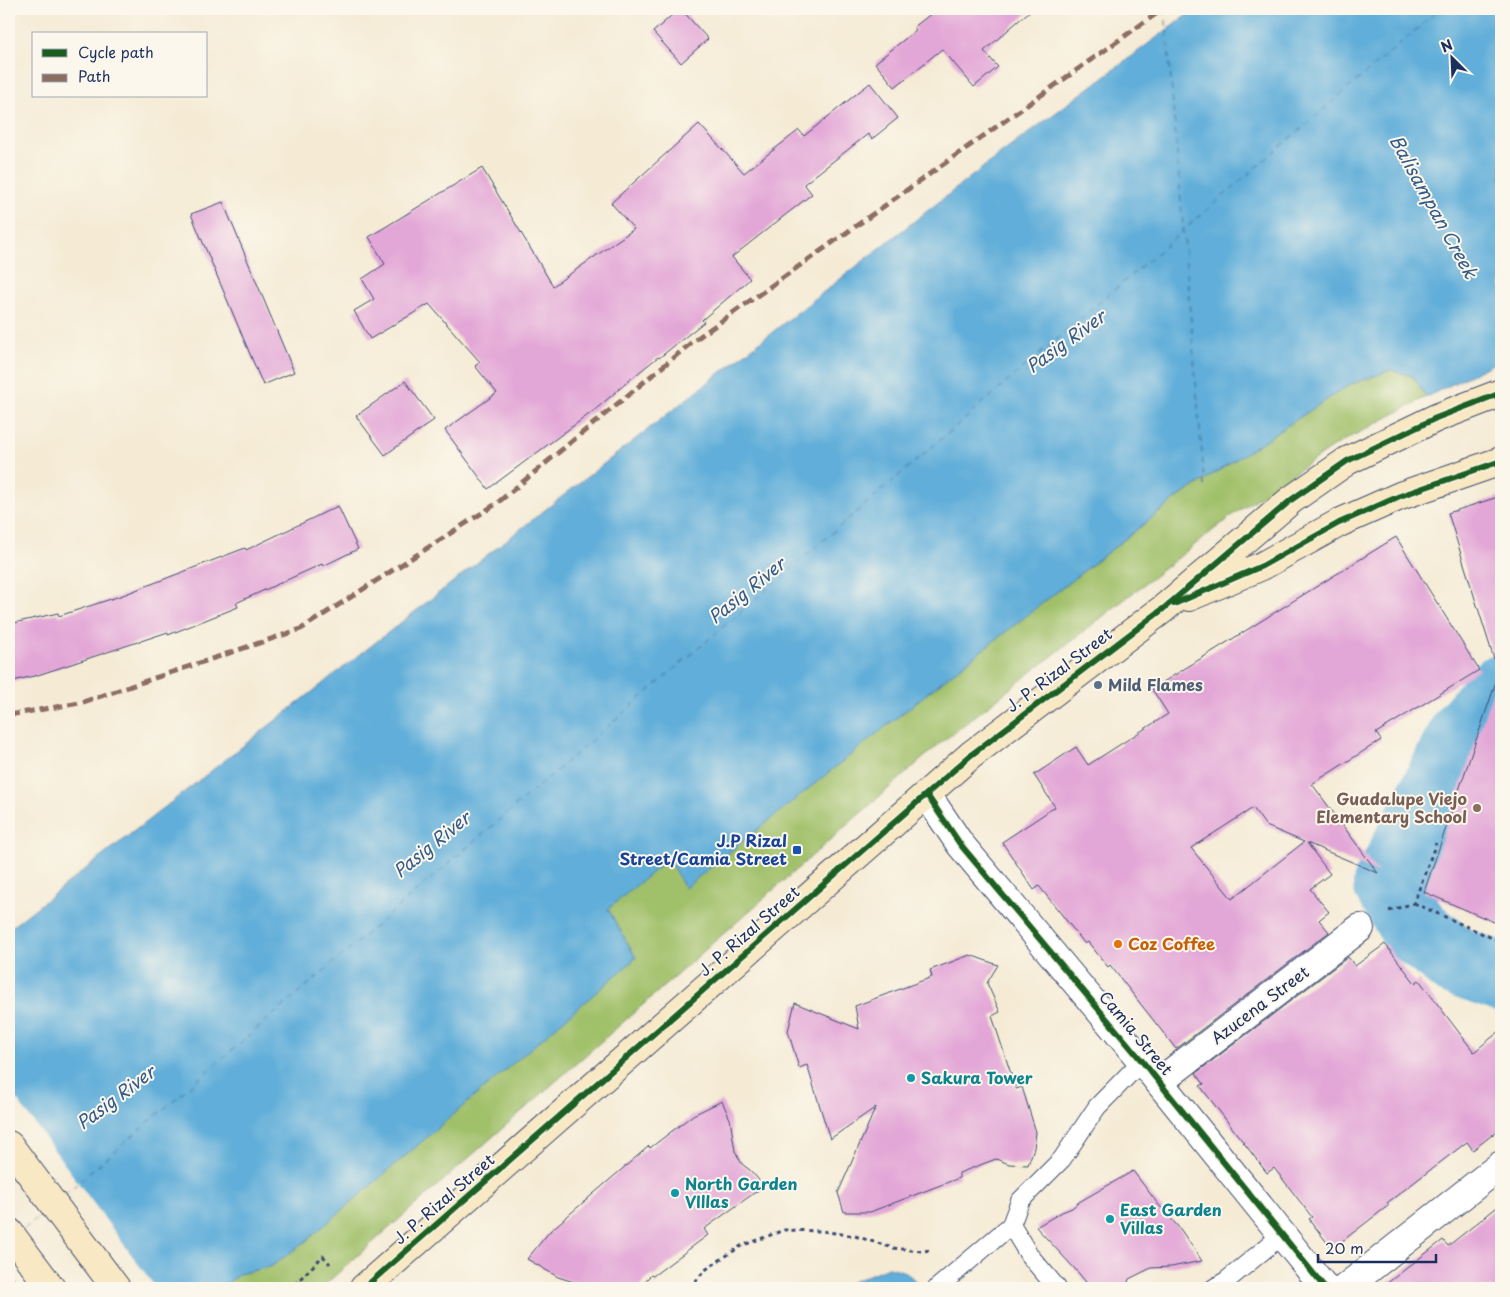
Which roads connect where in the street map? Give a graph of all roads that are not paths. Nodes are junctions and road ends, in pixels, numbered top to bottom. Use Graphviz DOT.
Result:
graph roads {
  1 [pos="1501,393"];
  2 [pos="1501,461"];
  3 [pos="1163,609"];
  4 [pos="927,794"];
  5 [pos="1360,928"];
  6 [pos="1142,1061"];
  7 [pos="1159,1082"];
  8 [pos="9,1145"];
  9 [pos="1501,1165"];
  10 [pos="1011,1225"];
  11 [pos="9,1232"];
  12 [pos="1282,1236"];
  13 [pos="51,1288"];
  14 [pos="116,1288"];
  15 [pos="364,1288"];
  16 [pos="937,1288"];
  17 [pos="1057,1288"];
  18 [pos="1214,1288"];
  19 [pos="1325,1288"];
  20 [pos="1345,1288"];
  1 -- 3 [label="main road, J. P. Rizal Street"];
  2 -- 3 [label="main road, J. P. Rizal Street"];
  3 -- 4 [label="main road, J. P. Rizal Street"];
  4 -- 6 [label="street, Camia Street"];
  4 -- 15 [label="main road, J. P. Rizal Street"];
  5 -- 7 [label="street, Azucena Street"];
  6 -- 7 [label="street, Camia Street"];
  6 -- 10 [label="lane"];
  7 -- 12 [label="street, Camia Street"];
  8 -- 14 [label="main road"];
  9 -- 20 [label="street"];
  10 -- 16 [label="lane"];
  10 -- 17 [label="lane"];
  11 -- 13 [label="main road"];
  12 -- 18 [label="lane"];
  12 -- 19 [label="street, Camia Street"];
}
